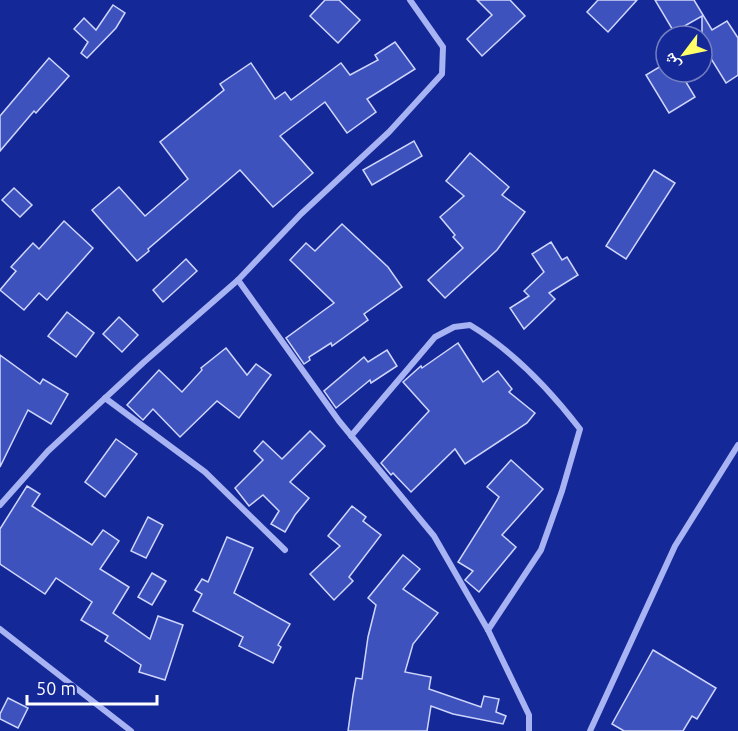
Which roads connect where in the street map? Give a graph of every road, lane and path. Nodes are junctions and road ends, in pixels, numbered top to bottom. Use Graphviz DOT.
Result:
graph roads {
  1 [pos="410,0"];
  2 [pos="238,280"];
  3 [pos="105,398"];
  4 [pos="351,436"];
  5 [pos="738,445"];
  6 [pos="0,505"];
  7 [pos="285,550"];
  8 [pos="0,629"];
  9 [pos="488,630"];
  10 [pos="131,731"];
  11 [pos="529,731"];
  12 [pos="590,731"];
  1 -- 2 [label="street"];
  2 -- 3 [label="street"];
  2 -- 4 [label="street"];
  3 -- 6 [label="street"];
  3 -- 7 [label="street"];
  4 -- 9 [label="street"];
  4 -- 9 [label="street"];
  5 -- 12 [label="street"];
  8 -- 10 [label="street"];
  9 -- 11 [label="street"];
}
